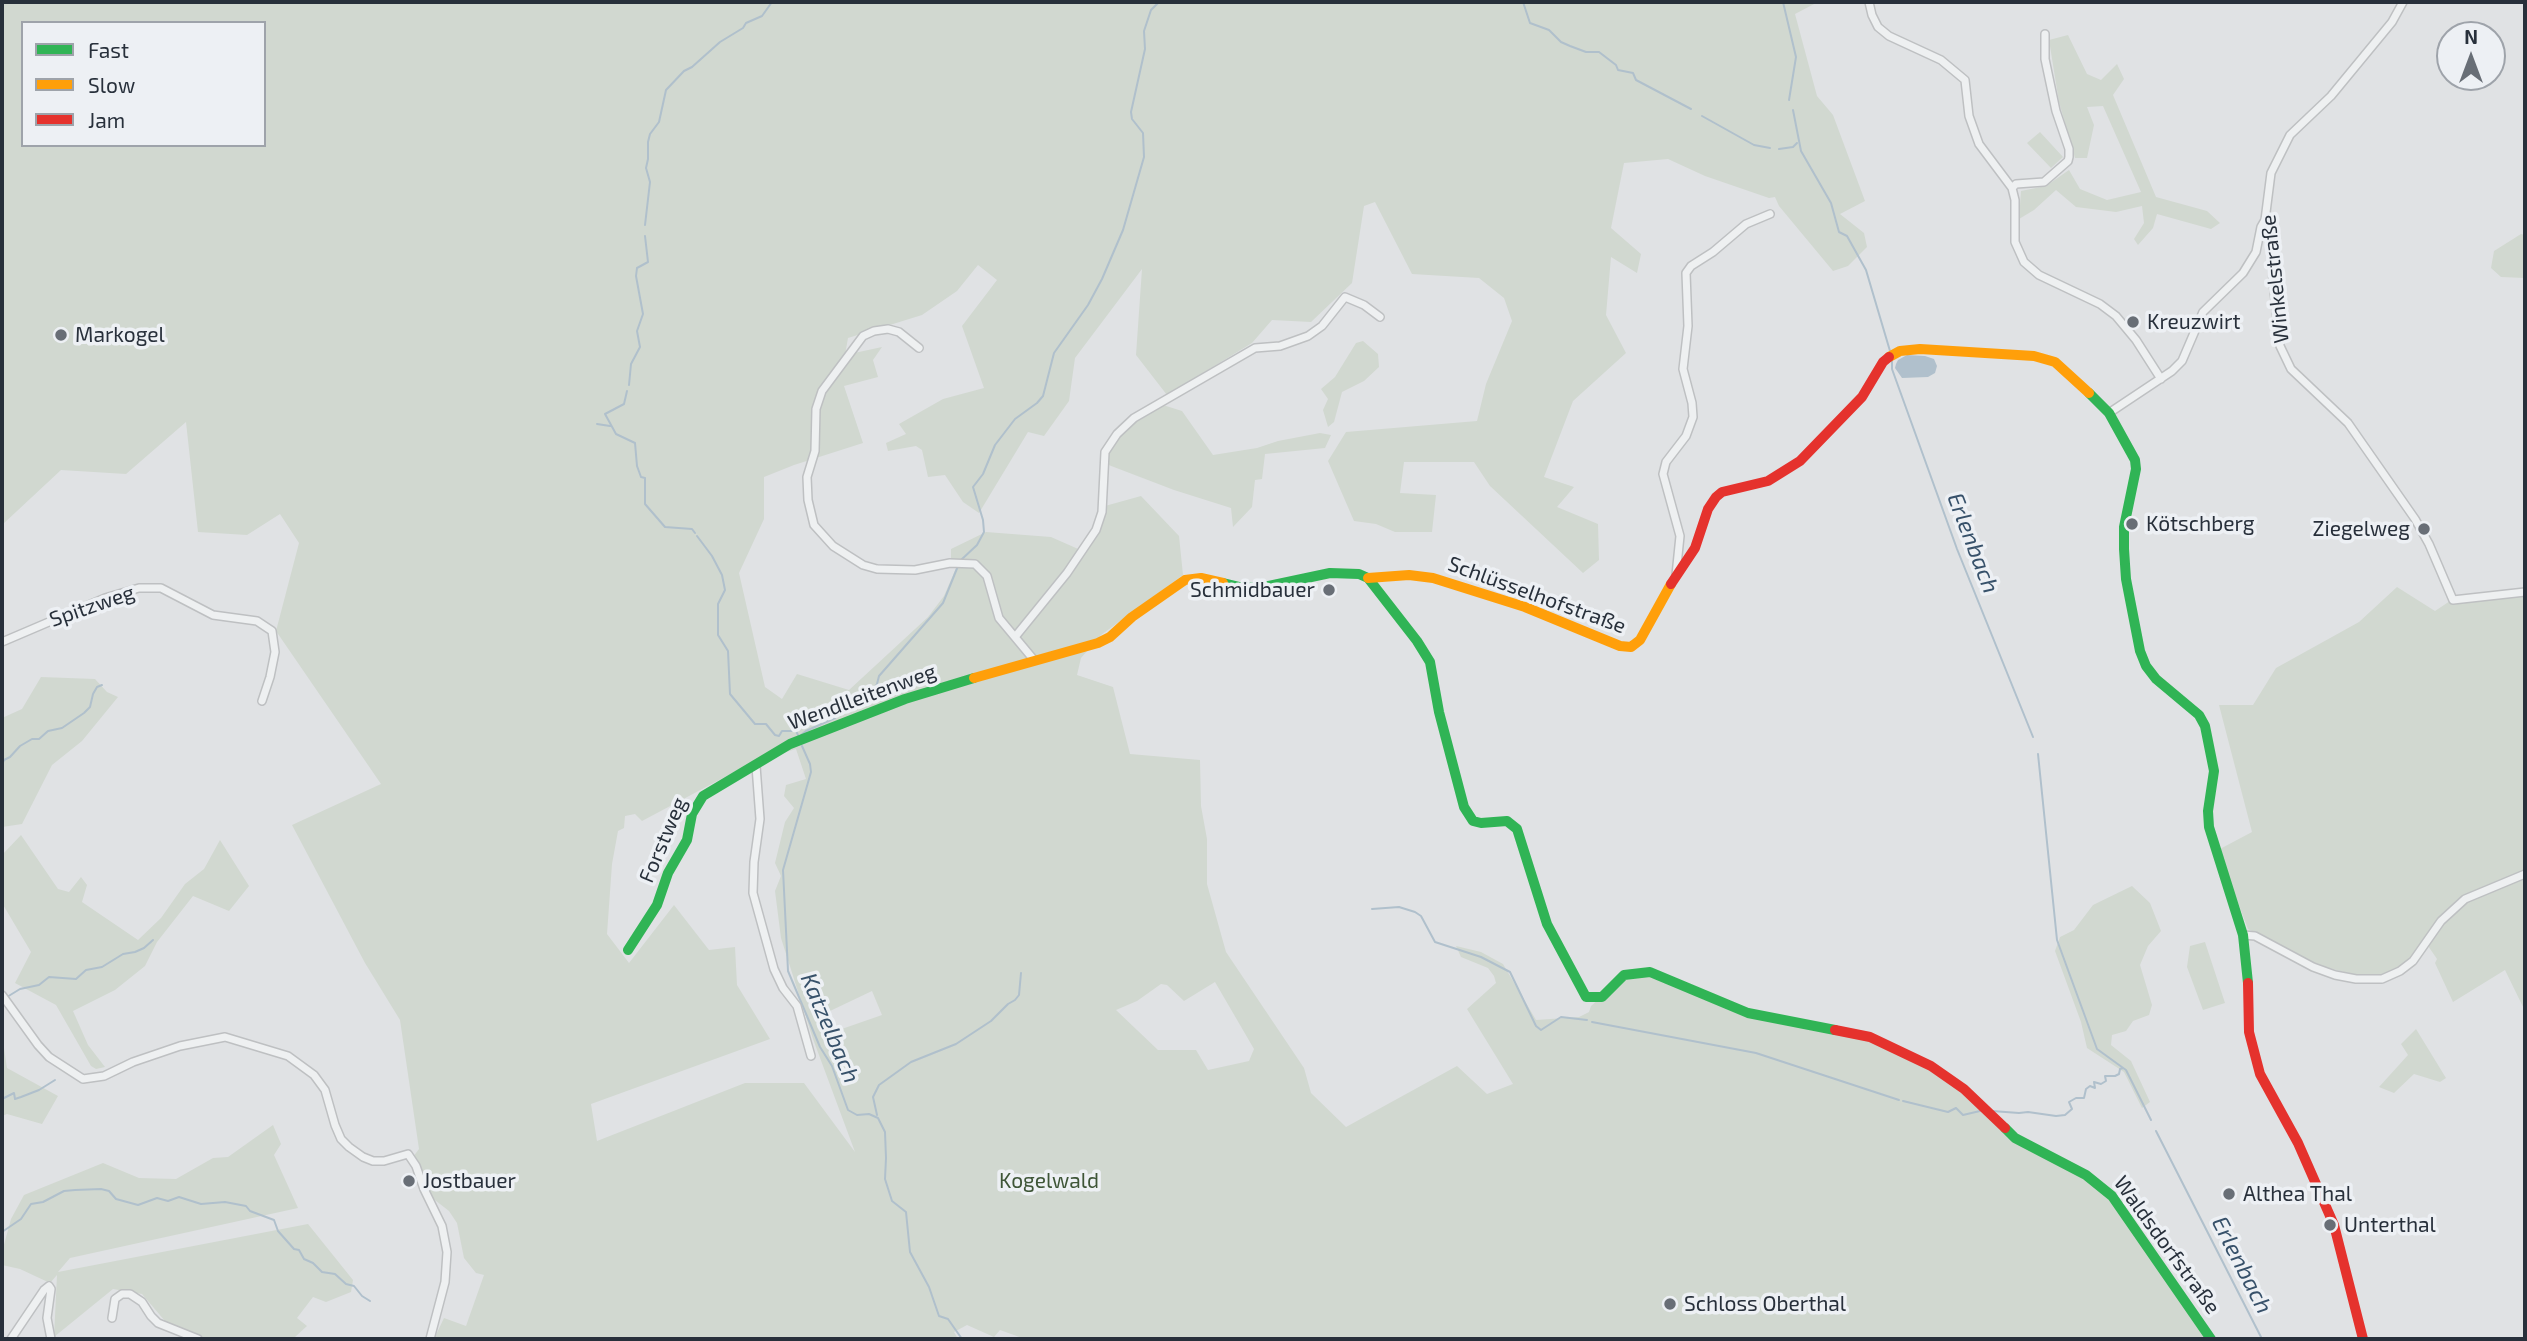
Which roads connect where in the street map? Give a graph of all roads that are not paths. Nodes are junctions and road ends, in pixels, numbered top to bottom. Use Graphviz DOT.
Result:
graph roads {
  1 [pos="1869,2"];
  2 [pos="2403,2"];
  3 [pos="2045,34"];
  4 [pos="2012,188"];
  5 [pos="1770,214"];
  6 [pos="2265,220"];
  7 [pos="1380,317"];
  8 [pos="919,348"];
  9 [pos="2161,379"];
  10 [pos="2109,413"];
  11 [pos="1676,576"];
  12 [pos="1368,578"];
  13 [pos="2525,592"];
  14 [pos="1015,637"];
  15 [pos="2,642"];
  16 [pos="1034,660"];
  17 [pos="262,701"];
  18 [pos="756,766"];
  19 [pos="2525,874"];
  20 [pos="2244,935"];
  21 [pos="628,950"];
  22 [pos="2,995"];
  23 [pos="811,1056"];
  24 [pos="113,1318"];
  25 [pos="11,1339"];
  26 [pos="51,1339"];
  27 [pos="198,1339"];
  28 [pos="430,1339"];
  29 [pos="2211,1339"];
  30 [pos="2363,1339"];
  1 -- 4 [label="street"];
  2 -- 6 [label="street, Winkelstraße"];
  3 -- 4 [label="street"];
  4 -- 9 [label="street"];
  5 -- 11 [label="street"];
  6 -- 9 [label="street"];
  6 -- 13 [label="street, Winkelstraße"];
  7 -- 14 [label="street"];
  8 -- 14 [label="street"];
  9 -- 10 [label="street"];
  10 -- 11 [label="street, Schlüsselhofstraße"];
  10 -- 20 [label="street, Schlüsselhofstraße"];
  11 -- 12 [label="street, Schlüsselhofstraße"];
  12 -- 16 [label="street"];
  12 -- 29 [label="street, Waldsdorfstraße"];
  14 -- 16 [label="street"];
  15 -- 17 [label="street, Spitzweg"];
  16 -- 18 [label="street, Wendlleitenweg"];
  18 -- 21 [label="street, Forstweg"];
  18 -- 23 [label="street"];
  19 -- 20 [label="street"];
  20 -- 30 [label="street, Schlüsselhofstraße"];
  22 -- 28 [label="street"];
  24 -- 27 [label="street"];
  25 -- 26 [label="street"];
}
